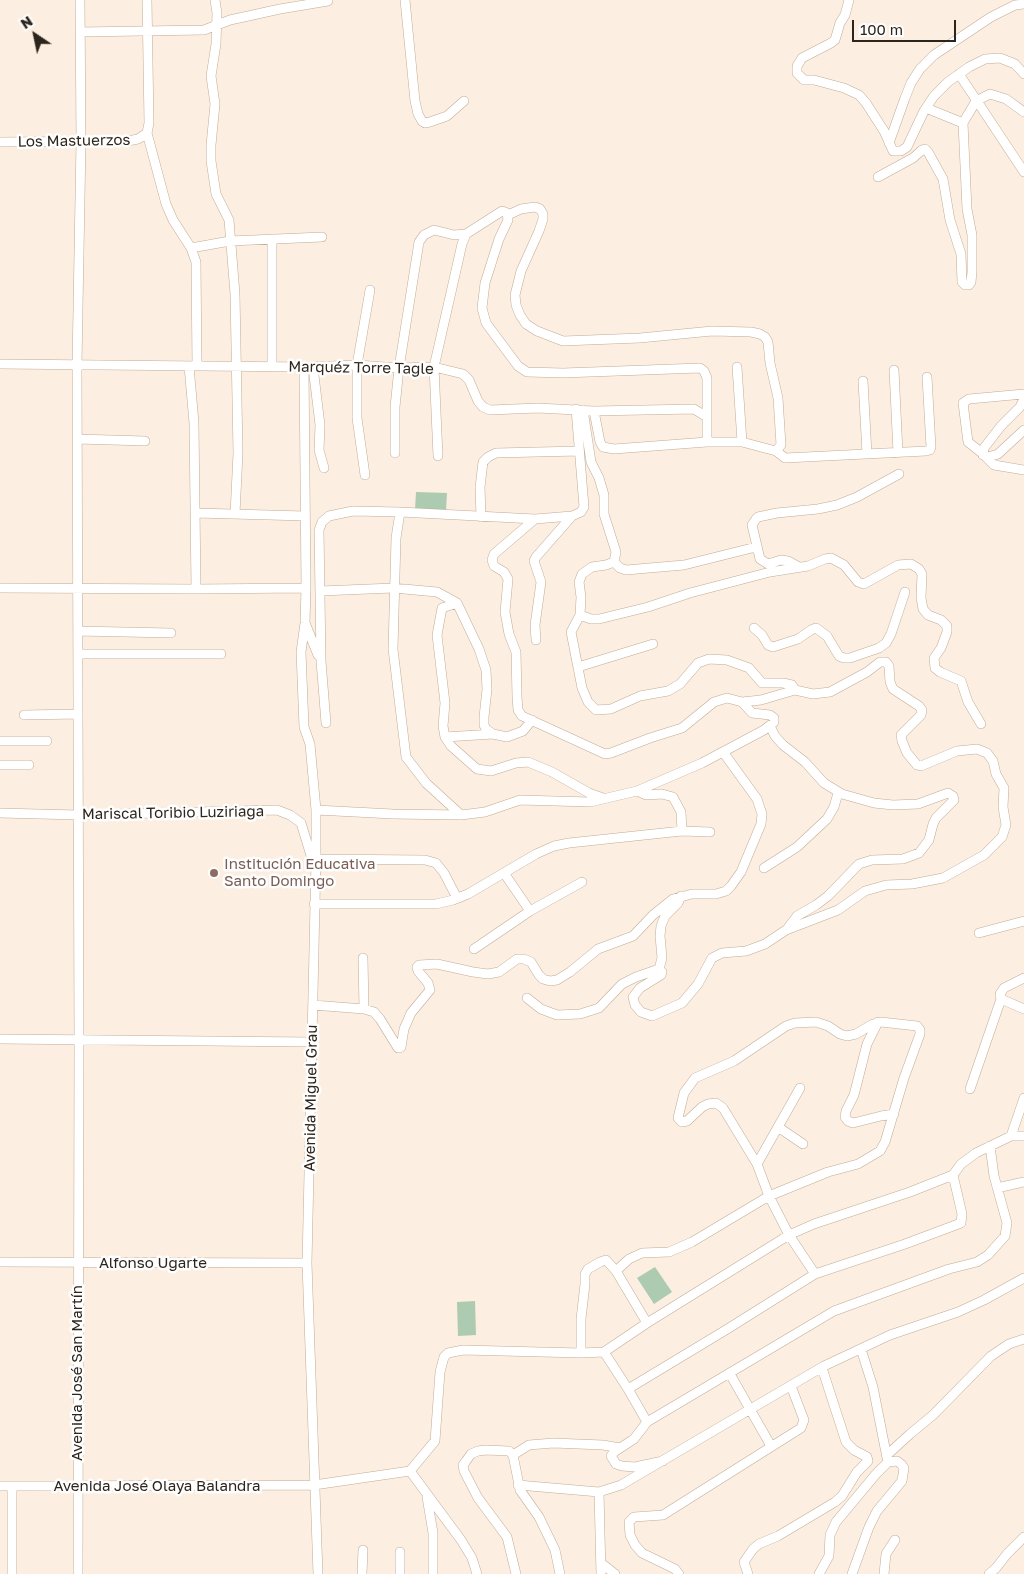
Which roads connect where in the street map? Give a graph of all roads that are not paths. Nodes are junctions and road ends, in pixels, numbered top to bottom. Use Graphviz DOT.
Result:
graph roads {
  1 [pos="80,0"];
  2 [pos="147,0"];
  3 [pos="215,0"];
  4 [pos="405,0"];
  5 [pos="848,0"];
  6 [pos="328,1"];
  7 [pos="280,4"];
  8 [pos="1024,4"];
  9 [pos="216,24"];
  10 [pos="147,30"];
  11 [pos="80,32"];
  12 [pos="959,74"];
  13 [pos="1024,74"];
  14 [pos="976,100"];
  15 [pos="464,101"];
  16 [pos="926,108"];
  17 [pos="1024,112"];
  18 [pos="963,123"];
  19 [pos="147,134"];
  20 [pos="0,142"];
  21 [pos="81,142"];
  22 [pos="889,143"];
  23 [pos="1024,172"];
  24 [pos="878,177"];
  25 [pos="508,215"];
  26 [pos="466,234"];
  27 [pos="322,237"];
  28 [pos="272,239"];
  29 [pos="230,241"];
  30 [pos="191,248"];
  31 [pos="370,290"];
  32 [pos="0,364"];
  33 [pos="77,364"];
  34 [pos="357,365"];
  35 [pos="193,366"];
  36 [pos="235,367"];
  37 [pos="272,367"];
  38 [pos="308,367"];
  39 [pos="434,367"];
  40 [pos="738,367"];
  41 [pos="399,368"];
  42 [pos="894,370"];
  43 [pos="927,376"];
  44 [pos="863,381"];
  45 [pos="1024,394"];
  46 [pos="1024,400"];
  47 [pos="580,410"];
  48 [pos="594,411"];
  49 [pos="704,414"];
  50 [pos="1024,430"];
  51 [pos="77,439"];
  52 [pos="145,441"];
  53 [pos="707,442"];
  54 [pos="742,442"];
  55 [pos="579,451"];
  56 [pos="776,451"];
  57 [pos="395,452"];
  58 [pos="898,452"];
  59 [pos="867,454"];
  60 [pos="983,454"];
  61 [pos="438,456"];
  62 [pos="324,468"];
  63 [pos="1024,470"];
  64 [pos="899,474"];
  65 [pos="365,475"];
  66 [pos="400,512"];
  67 [pos="196,513"];
  68 [pos="235,514"];
  69 [pos="305,516"];
  70 [pos="572,516"];
  71 [pos="480,517"];
  72 [pos="535,519"];
  73 [pos="756,547"];
  74 [pos="614,562"];
  75 [pos="799,568"];
  76 [pos="0,588"];
  77 [pos="78,588"];
  78 [pos="306,588"];
  79 [pos="393,588"];
  80 [pos="196,589"];
  81 [pos="320,591"];
  82 [pos="905,592"];
  83 [pos="457,603"];
  84 [pos="580,615"];
  85 [pos="305,623"];
  86 [pos="754,628"];
  87 [pos="78,631"];
  88 [pos="172,633"];
  89 [pos="536,640"];
  90 [pos="653,644"];
  91 [pos="883,646"];
  92 [pos="78,654"];
  93 [pos="221,654"];
  94 [pos="320,661"];
  95 [pos="886,662"];
  96 [pos="578,667"];
  97 [pos="795,690"];
  98 [pos="742,702"];
  99 [pos="78,714"];
  100 [pos="24,715"];
  101 [pos="532,720"];
  102 [pos="326,723"];
  103 [pos="981,724"];
  104 [pos="770,726"];
  105 [pos="493,734"];
  106 [pos="445,737"];
  107 [pos="0,740"];
  108 [pos="47,741"];
  109 [pos="723,752"];
  110 [pos="0,765"];
  111 [pos="29,765"];
  112 [pos="637,791"];
  113 [pos="838,792"];
  114 [pos="604,798"];
  115 [pos="316,810"];
  116 [pos="0,813"];
  117 [pos="78,815"];
  118 [pos="461,815"];
  119 [pos="682,831"];
  120 [pos="710,832"];
  121 [pos="316,859"];
  122 [pos="764,868"];
  123 [pos="504,873"];
  124 [pos="582,882"];
  125 [pos="681,896"];
  126 [pos="457,898"];
  127 [pos="314,904"];
  128 [pos="530,911"];
  129 [pos="1024,921"];
  130 [pos="786,930"];
  131 [pos="979,934"];
  132 [pos="474,949"];
  133 [pos="363,958"];
  134 [pos="659,969"];
  135 [pos="1024,978"];
  136 [pos="527,998"];
  137 [pos="1001,999"];
  138 [pos="313,1006"];
  139 [pos="364,1009"];
  140 [pos="1024,1009"];
  141 [pos="878,1022"];
  142 [pos="0,1039"];
  143 [pos="79,1040"];
  144 [pos="312,1042"];
  145 [pos="800,1088"];
  146 [pos="970,1088"];
  147 [pos="1024,1098"];
  148 [pos="894,1114"];
  149 [pos="778,1126"];
  150 [pos="1011,1136"];
  151 [pos="1024,1136"];
  152 [pos="802,1144"];
  153 [pos="990,1146"];
  154 [pos="757,1164"];
  155 [pos="953,1174"];
  156 [pos="1024,1182"];
  157 [pos="996,1188"];
  158 [pos="769,1196"];
  159 [pos="789,1235"];
  160 [pos="0,1262"];
  161 [pos="77,1262"];
  162 [pos="306,1263"];
  163 [pos="616,1271"];
  164 [pos="815,1274"];
  165 [pos="1024,1278"];
  166 [pos="647,1323"];
  167 [pos="1024,1339"];
  168 [pos="861,1349"];
  169 [pos="604,1352"];
  170 [pos="581,1353"];
  171 [pos="822,1368"];
  172 [pos="730,1374"];
  173 [pos="791,1386"];
  174 [pos="628,1389"];
  175 [pos="750,1411"];
  176 [pos="647,1422"];
  177 [pos="771,1446"];
  178 [pos="620,1448"];
  179 [pos="513,1455"];
  180 [pos="887,1458"];
  181 [pos="663,1461"];
  182 [pos="410,1471"];
  183 [pos="314,1485"];
  184 [pos="518,1485"];
  185 [pos="0,1486"];
  186 [pos="12,1486"];
  187 [pos="77,1487"];
  188 [pos="599,1492"];
  189 [pos="427,1495"];
  190 [pos="1024,1537"];
  191 [pos="895,1540"];
  192 [pos="363,1550"];
  193 [pos="400,1552"];
  194 [pos="602,1563"];
  195 [pos="12,1574"];
  196 [pos="78,1574"];
  197 [pos="318,1574"];
  198 [pos="362,1574"];
  199 [pos="400,1574"];
  200 [pos="433,1574"];
  201 [pos="477,1574"];
  202 [pos="516,1574"];
  203 [pos="560,1574"];
  204 [pos="601,1574"];
  205 [pos="615,1574"];
  206 [pos="679,1574"];
  207 [pos="748,1574"];
  208 [pos="819,1574"];
  209 [pos="852,1574"];
  210 [pos="884,1574"];
  211 [pos="989,1574"];
  1 -- 11 [label="street, Avenida José San Martín"];
  2 -- 10 [label="street"];
  3 -- 9 [label="street"];
  4 -- 15 [label="street"];
  5 -- 22 [label="street"];
  6 -- 7 [label="street"];
  7 -- 9 [label="street"];
  8 -- 22 [label="street"];
  9 -- 10 [label="street"];
  9 -- 29 [label="street"];
  10 -- 11 [label="street"];
  10 -- 19 [label="street"];
  11 -- 21 [label="street, Avenida José San Martín"];
  12 -- 13 [label="street"];
  12 -- 14 [label="street"];
  12 -- 16 [label="street"];
  14 -- 17 [label="street"];
  14 -- 18 [label="street"];
  14 -- 23 [label="street"];
  16 -- 18 [label="street"];
  16 -- 22 [label="street"];
  18 -- 24 [label="street"];
  19 -- 21 [label="street, Los Mastuerzos"];
  19 -- 30 [label="street"];
  20 -- 21 [label="street, Los Mastuerzos"];
  21 -- 33 [label="street, Avenida José San Martín"];
  25 -- 26 [label="street"];
  25 -- 49 [label="street"];
  25 -- 56 [label="street"];
  26 -- 39 [label="street"];
  26 -- 41 [label="street"];
  27 -- 28 [label="street"];
  28 -- 29 [label="street"];
  28 -- 37 [label="street"];
  29 -- 30 [label="street"];
  29 -- 36 [label="street"];
  30 -- 35 [label="street"];
  31 -- 34 [label="street"];
  32 -- 33 [label="street, Marquéz Torre Tagle"];
  33 -- 35 [label="street, Marquéz Torre Tagle"];
  33 -- 51 [label="street, Avenida José San Martín"];
  34 -- 38 [label="street, Marquéz Torre Tagle"];
  34 -- 41 [label="street, Marquéz Torre Tagle"];
  34 -- 65 [label="street"];
  35 -- 36 [label="street, Marquéz Torre Tagle"];
  35 -- 67 [label="street"];
  36 -- 37 [label="street, Marquéz Torre Tagle"];
  36 -- 68 [label="street"];
  37 -- 38 [label="street, Marquéz Torre Tagle"];
  38 -- 62 [label="street"];
  38 -- 69 [label="street, Avenida Miguel Grau"];
  39 -- 41 [label="street, Marquéz Torre Tagle"];
  39 -- 47 [label="street, Marquéz Torre Tagle"];
  39 -- 61 [label="street"];
  40 -- 54 [label="street"];
  41 -- 57 [label="street"];
  42 -- 58 [label="street"];
  43 -- 58 [label="street"];
  44 -- 59 [label="street"];
  45 -- 60 [label="street"];
  46 -- 60 [label="street"];
  47 -- 48 [label="street, Marquéz Torre Tagle"];
  47 -- 55 [label="street"];
  47 -- 74 [label="street"];
  48 -- 49 [label="street, Marquéz Torre Tagle"];
  48 -- 53 [label="street"];
  49 -- 53 [label="street"];
  50 -- 60 [label="street"];
  51 -- 52 [label="street"];
  51 -- 77 [label="street, Avenida José San Martín"];
  53 -- 54 [label="street"];
  54 -- 56 [label="street"];
  55 -- 70 [label="street"];
  55 -- 71 [label="street"];
  56 -- 59 [label="street"];
  58 -- 59 [label="street"];
  60 -- 63 [label="street"];
  64 -- 73 [label="street"];
  66 -- 71 [label="street"];
  66 -- 79 [label="street"];
  66 -- 81 [label="street"];
  67 -- 68 [label="street"];
  67 -- 80 [label="street"];
  68 -- 69 [label="street"];
  69 -- 78 [label="street, Avenida Miguel Grau"];
  70 -- 72 [label="street"];
  70 -- 89 [label="street"];
  71 -- 72 [label="street"];
  72 -- 101 [label="street"];
  73 -- 74 [label="street"];
  73 -- 75 [label="street"];
  74 -- 84 [label="street"];
  75 -- 84 [label="street"];
  75 -- 103 [label="street"];
  76 -- 77 [label="street"];
  77 -- 80 [label="street"];
  77 -- 87 [label="street, Avenida José San Martín"];
  78 -- 80 [label="street"];
  78 -- 85 [label="street, Avenida Miguel Grau"];
  79 -- 81 [label="street"];
  79 -- 83 [label="street"];
  79 -- 118 [label="street"];
  81 -- 94 [label="street"];
  82 -- 91 [label="street"];
  83 -- 105 [label="street"];
  83 -- 106 [label="street"];
  84 -- 96 [label="street"];
  85 -- 94 [label="street"];
  85 -- 115 [label="street, Avenida Miguel Grau"];
  86 -- 91 [label="street"];
  87 -- 88 [label="street"];
  87 -- 92 [label="street, Avenida José San Martín"];
  90 -- 96 [label="street"];
  91 -- 95 [label="street"];
  92 -- 93 [label="street"];
  92 -- 99 [label="street, Avenida José San Martín"];
  94 -- 102 [label="street"];
  95 -- 97 [label="street"];
  95 -- 130 [label="street"];
  96 -- 97 [label="street"];
  97 -- 98 [label="street"];
  98 -- 101 [label="street"];
  98 -- 104 [label="street"];
  99 -- 100 [label="street"];
  99 -- 117 [label="street, Avenida José San Martín"];
  101 -- 105 [label="street"];
  104 -- 109 [label="street"];
  104 -- 113 [label="street"];
  105 -- 106 [label="street"];
  106 -- 114 [label="street"];
  107 -- 108 [label="street"];
  109 -- 112 [label="street"];
  109 -- 125 [label="street"];
  110 -- 111 [label="street"];
  112 -- 114 [label="street"];
  112 -- 119 [label="street"];
  113 -- 122 [label="street"];
  113 -- 130 [label="street"];
  114 -- 118 [label="street"];
  115 -- 118 [label="street"];
  115 -- 121 [label="street, Avenida Miguel Grau"];
  116 -- 117 [label="street, Mariscal Toribio Luziriaga"];
  117 -- 121 [label="street, Mariscal Toribio Luziriaga"];
  117 -- 143 [label="street, Avenida José San Martín"];
  119 -- 120 [label="street"];
  119 -- 123 [label="street"];
  121 -- 126 [label="street"];
  121 -- 127 [label="street, Avenida Miguel Grau"];
  123 -- 126 [label="street"];
  123 -- 128 [label="street"];
  124 -- 128 [label="street"];
  125 -- 134 [label="street"];
  125 -- 139 [label="street"];
  126 -- 127 [label="street"];
  127 -- 138 [label="street, Avenida Miguel Grau"];
  128 -- 132 [label="street"];
  129 -- 131 [label="street"];
  130 -- 134 [label="street"];
  133 -- 139 [label="street"];
  134 -- 136 [label="street"];
  135 -- 137 [label="street"];
  137 -- 140 [label="street"];
  137 -- 146 [label="street"];
  138 -- 139 [label="street"];
  138 -- 144 [label="street, Avenida Miguel Grau"];
  141 -- 148 [label="street"];
  141 -- 148 [label="street"];
  141 -- 154 [label="street"];
  142 -- 143 [label="street"];
  143 -- 144 [label="street"];
  143 -- 161 [label="street, Avenida José San Martín"];
  144 -- 162 [label="street, Avenida Miguel Grau"];
  145 -- 149 [label="street"];
  147 -- 150 [label="street"];
  148 -- 158 [label="street"];
  149 -- 152 [label="street"];
  149 -- 154 [label="street"];
  150 -- 151 [label="street"];
  150 -- 153 [label="street"];
  153 -- 155 [label="street"];
  153 -- 157 [label="street"];
  154 -- 158 [label="street"];
  155 -- 159 [label="street"];
  155 -- 164 [label="street"];
  156 -- 157 [label="street"];
  157 -- 172 [label="street"];
  158 -- 159 [label="street"];
  158 -- 163 [label="street"];
  159 -- 164 [label="street"];
  159 -- 166 [label="street"];
  160 -- 161 [label="street, Alfonso Ugarte"];
  161 -- 162 [label="street, Alfonso Ugarte"];
  161 -- 187 [label="street, Avenida José San Martín"];
  162 -- 183 [label="street, Avenida Miguel Grau"];
  163 -- 166 [label="street"];
  163 -- 170 [label="street"];
  164 -- 174 [label="street"];
  165 -- 168 [label="street"];
  166 -- 169 [label="street"];
  167 -- 180 [label="street"];
  168 -- 171 [label="street"];
  168 -- 180 [label="street"];
  169 -- 170 [label="street"];
  169 -- 174 [label="street"];
  170 -- 182 [label="street"];
  171 -- 173 [label="street"];
  171 -- 207 [label="street"];
  172 -- 175 [label="street"];
  172 -- 176 [label="street"];
  173 -- 175 [label="street"];
  173 -- 177 [label="street"];
  174 -- 176 [label="street"];
  175 -- 177 [label="street"];
  175 -- 181 [label="street"];
  176 -- 178 [label="street"];
  177 -- 206 [label="street"];
  178 -- 179 [label="street"];
  178 -- 181 [label="street"];
  179 -- 184 [label="street"];
  179 -- 202 [label="street"];
  180 -- 208 [label="street"];
  180 -- 209 [label="street"];
  181 -- 188 [label="street"];
  182 -- 183 [label="street, Avenida José Olaya Balandra"];
  182 -- 189 [label="street"];
  183 -- 187 [label="street, Avenida José Olaya Balandra"];
  183 -- 197 [label="street, Avenida Miguel Grau"];
  184 -- 188 [label="street"];
  184 -- 203 [label="street"];
  185 -- 186 [label="street, Avenida José Olaya Balandra"];
  186 -- 187 [label="street, Avenida José Olaya Balandra"];
  186 -- 195 [label="street"];
  187 -- 196 [label="street, Avenida José San Martín"];
  188 -- 194 [label="street"];
  189 -- 200 [label="street"];
  189 -- 201 [label="street"];
  190 -- 211 [label="street"];
  191 -- 210 [label="street"];
  192 -- 198 [label="street"];
  193 -- 199 [label="street"];
  194 -- 204 [label="street"];
  194 -- 205 [label="street"];
}
